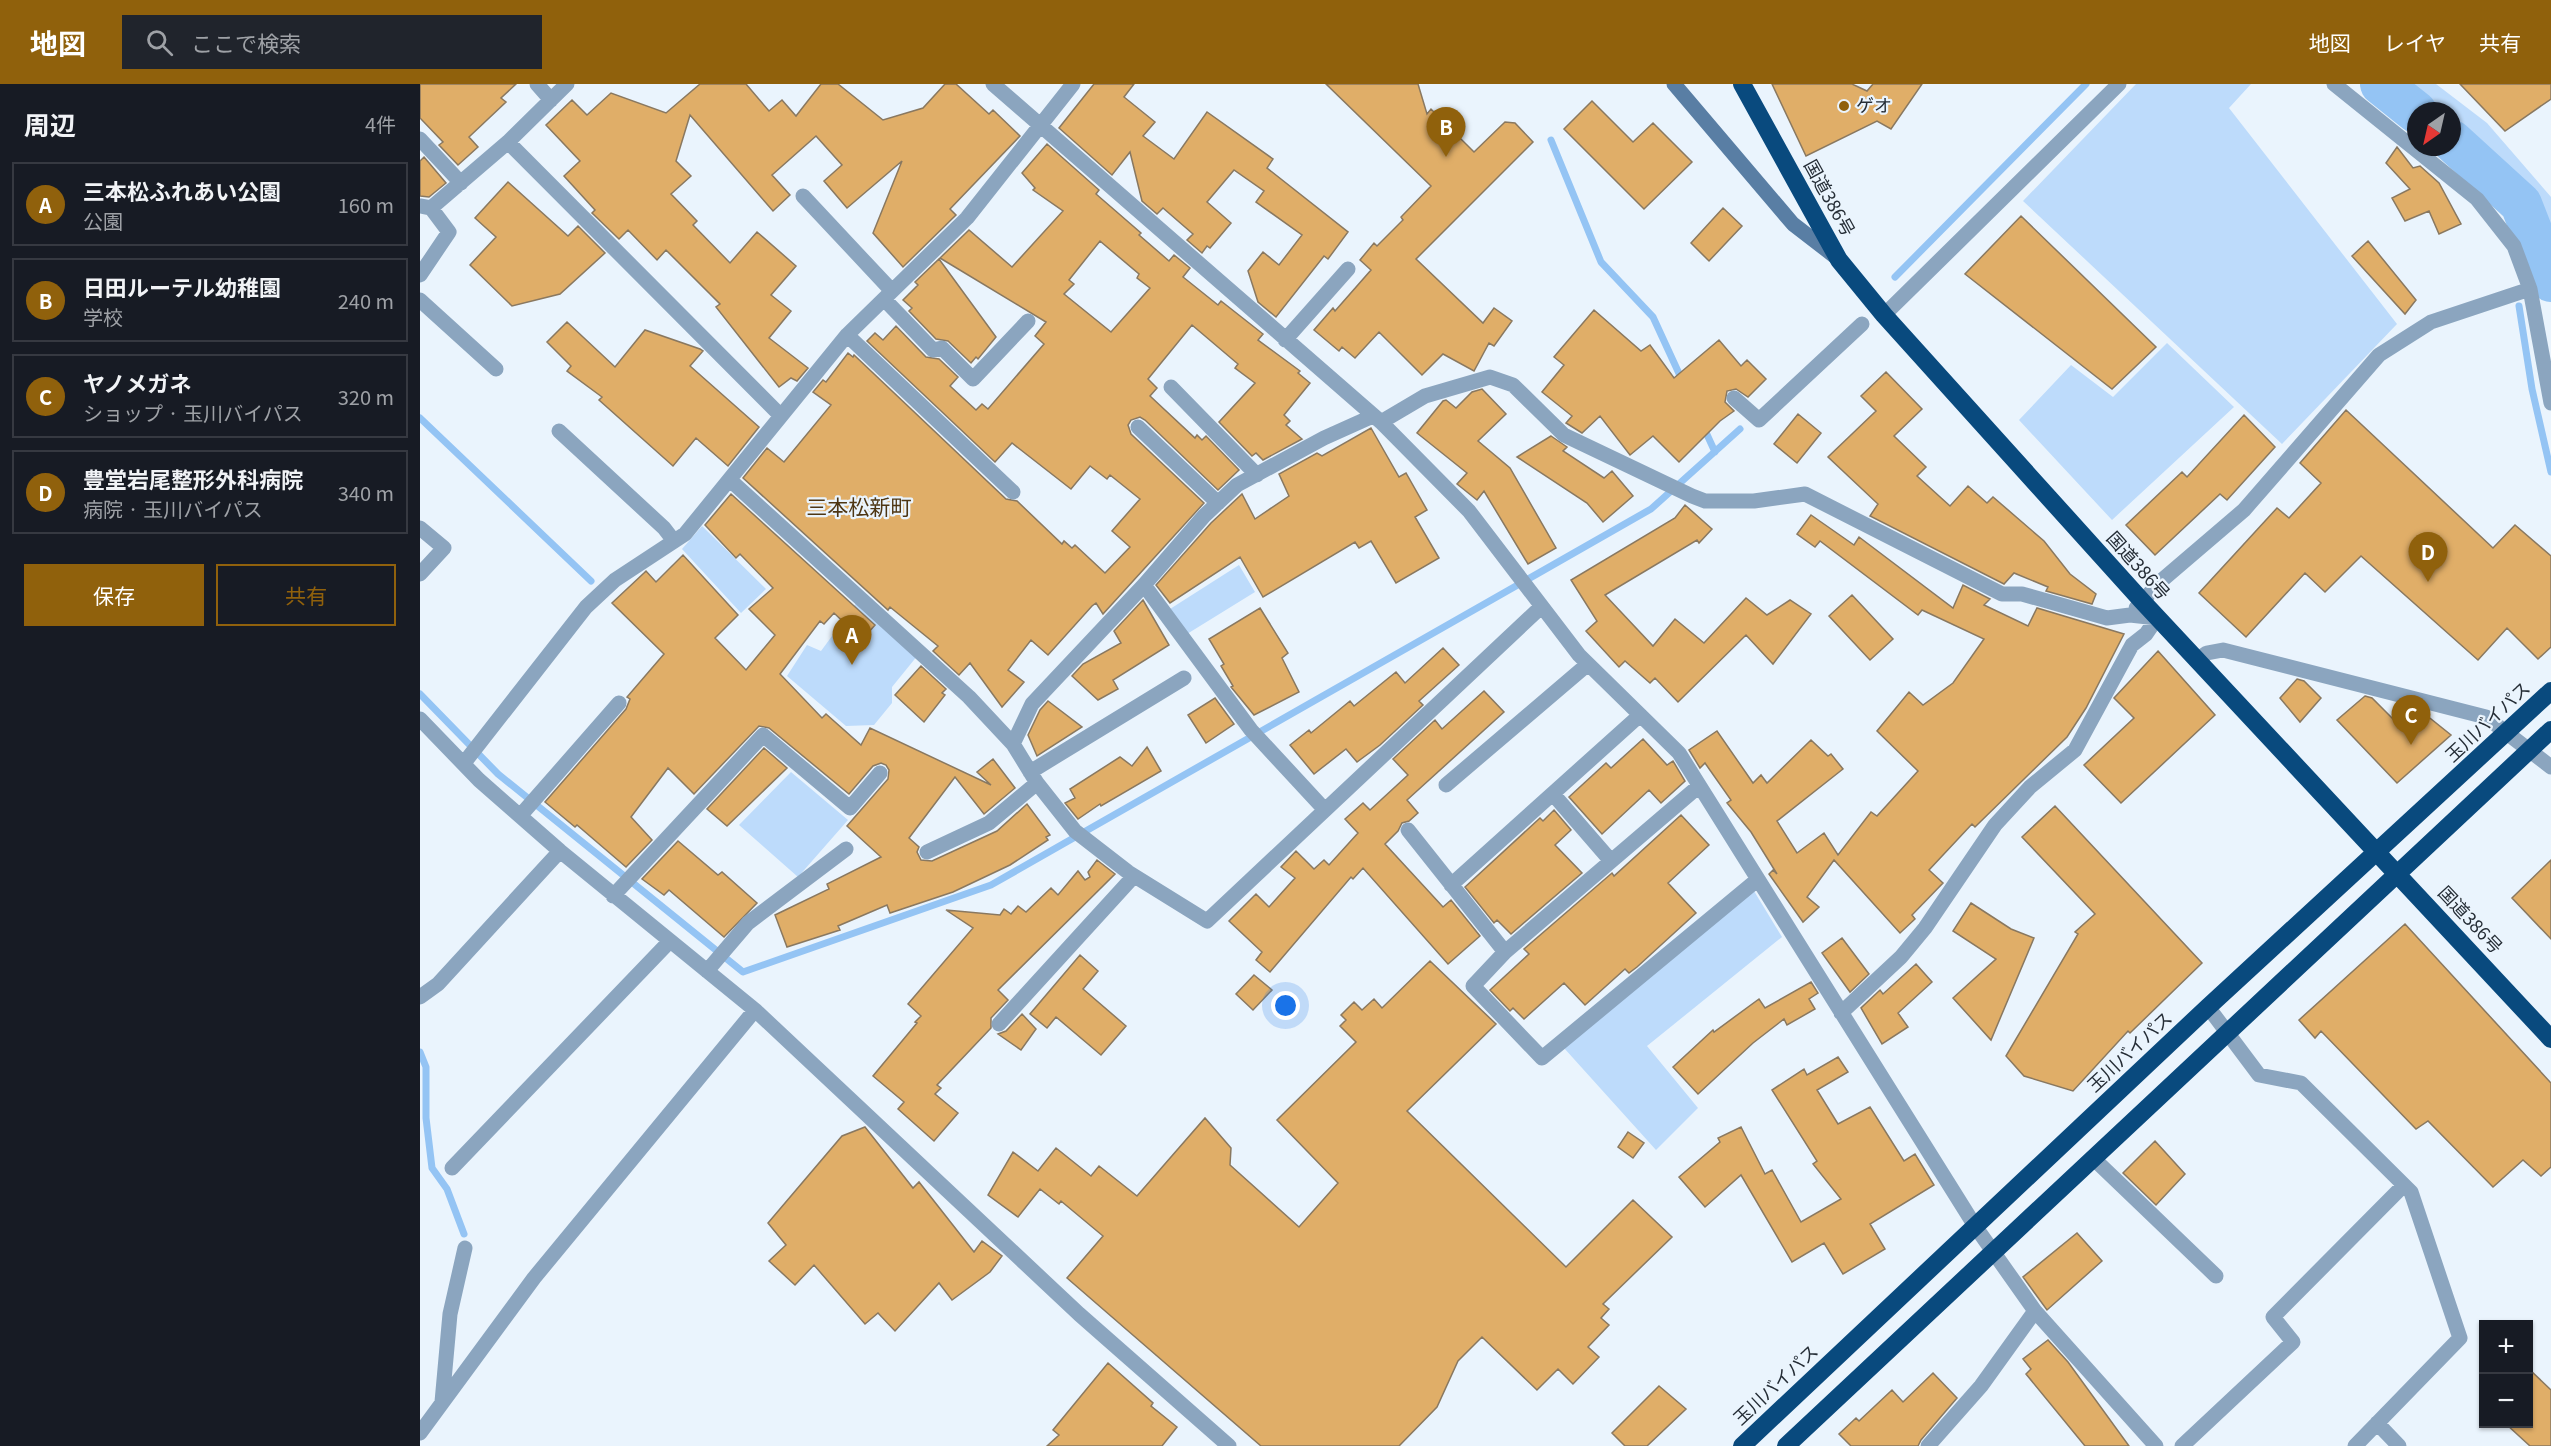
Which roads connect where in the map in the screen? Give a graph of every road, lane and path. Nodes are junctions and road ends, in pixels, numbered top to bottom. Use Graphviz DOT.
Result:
graph roads {
  1 [pos="537,84"];
  2 [pos="567,84"];
  3 [pos="993,84"];
  4 [pos="1073,84"];
  5 [pos="1674,84"];
  6 [pos="1743,84"];
  7 [pos="2119,84"];
  8 [pos="2334,84"];
  9 [pos="551,100"];
  10 [pos="1043,125"];
  11 [pos="420,139"];
  12 [pos="508,142"];
  13 [pos="461,183"];
  14 [pos="803,196"];
  15 [pos="425,207"];
  16 [pos="1839,260"];
  17 [pos="1348,269"];
  18 [pos="420,275"];
  19 [pos="2530,290"];
  20 [pos="888,295"];
  21 [pos="420,300"];
  22 [pos="1884,315"];
  23 [pos="1028,321"];
  24 [pos="1862,324"];
  25 [pos="847,334"];
  26 [pos="1285,340"];
  27 [pos="496,369"];
  28 [pos="1171,387"];
  29 [pos="1734,398"];
  30 [pos="2551,403"];
  31 [pos="780,415"];
  32 [pos="1377,419"];
  33 [pos="1138,427"];
  34 [pos="560,431"];
  35 [pos="1257,475"];
  36 [pos="730,480"];
  37 [pos="1013,492"];
  38 [pos="1218,503"];
  39 [pos="420,528"];
  40 [pos="674,541"];
  41 [pos="420,574"];
  42 [pos="1144,585"];
  43 [pos="1542,607"];
  44 [pos="2136,608"];
  45 [pos="2157,618"];
  46 [pos="2197,660"];
  47 [pos="1588,664"];
  48 [pos="1184,678"];
  49 [pos="2551,691"];
  50 [pos="619,703"];
  51 [pos="1640,716"];
  52 [pos="420,719"];
  53 [pos="2551,730"];
  54 [pos="2508,732"];
  55 [pos="1013,744"];
  56 [pos="2529,750"];
  57 [pos="464,763"];
  58 [pos="2551,767"];
  59 [pos="880,773"];
  60 [pos="1034,777"];
  61 [pos="1446,785"];
  62 [pos="1699,786"];
  63 [pos="1552,794"];
  64 [pos="1325,810"];
  65 [pos="520,816"];
  66 [pos="1408,830"];
  67 [pos="846,849"];
  68 [pos="560,851"];
  69 [pos="927,852"];
  70 [pos="2378,852"];
  71 [pos="1611,861"];
  72 [pos="2397,873"];
  73 [pos="1134,876"];
  74 [pos="1757,880"];
  75 [pos="1451,885"];
  76 [pos="613,896"];
  77 [pos="670,941"];
  78 [pos="1505,952"];
  79 [pos="709,969"];
  80 [pos="420,997"];
  81 [pos="2208,1007"];
  82 [pos="754,1010"];
  83 [pos="1841,1013"];
  84 [pos="999,1024"];
  85 [pos="2227,1035"];
  86 [pos="2551,1039"];
  87 [pos="2094,1159"];
  88 [pos="452,1168"];
  89 [pos="2404,1185"];
  90 [pos="1975,1226"];
  91 [pos="465,1248"];
  92 [pos="1994,1253"];
  93 [pos="2216,1276"];
  94 [pos="2035,1311"];
  95 [pos="442,1404"];
  96 [pos="2377,1423"];
  97 [pos="420,1433"];
  98 [pos="1229,1446"];
  99 [pos="1742,1446"];
  100 [pos="1786,1446"];
  101 [pos="1928,1446"];
  102 [pos="2156,1446"];
  103 [pos="2182,1446"];
  104 [pos="2355,1446"];
  105 [pos="2399,1446"];
  1 -- 9 [label="street"];
  2 -- 9 [label="street"];
  3 -- 10 [label="street"];
  4 -- 10 [label="street"];
  5 -- 16 [label="street"];
  6 -- 16 [label="highway, 国道386号"];
  7 -- 22 [label="street"];
  8 -- 19 [label="street"];
  9 -- 12 [label="street"];
  10 -- 20 [label="street"];
  10 -- 26 [label="street"];
  11 -- 13 [label="street"];
  12 -- 13 [label="street"];
  12 -- 31 [label="street"];
  13 -- 15 [label="street"];
  14 -- 20 [label="street"];
  15 -- 18 [label="street"];
  16 -- 22 [label="highway, 国道386号"];
  17 -- 26 [label="street"];
  19 -- 30 [label="street"];
  19 -- 44 [label="street"];
  20 -- 23 [label="street"];
  20 -- 25 [label="street"];
  21 -- 27 [label="street"];
  22 -- 44 [label="highway, 国道386号"];
  24 -- 29 [label="street"];
  25 -- 31 [label="street"];
  25 -- 37 [label="street"];
  26 -- 32 [label="street"];
  28 -- 35 [label="street"];
  31 -- 36 [label="street"];
  32 -- 35 [label="street"];
  32 -- 43 [label="street"];
  32 -- 44 [label="street"];
  33 -- 38 [label="street"];
  34 -- 40 [label="street"];
  35 -- 38 [label="street"];
  36 -- 40 [label="street"];
  36 -- 55 [label="street"];
  38 -- 42 [label="street"];
  39 -- 41 [label="street"];
  40 -- 57 [label="street"];
  42 -- 55 [label="street"];
  42 -- 64 [label="street"];
  43 -- 47 [label="street"];
  43 -- 64 [label="street"];
  44 -- 45 [label="highway, 国道386号"];
  45 -- 46 [label="highway, 国道386号"];
  45 -- 83 [label="street"];
  46 -- 54 [label="street"];
  46 -- 70 [label="highway, 国道386号"];
  47 -- 51 [label="street"];
  47 -- 61 [label="street"];
  48 -- 60 [label="street"];
  49 -- 54 [label="highway, 玉川バイパス"];
  50 -- 65 [label="street"];
  51 -- 62 [label="street"];
  51 -- 63 [label="street"];
  52 -- 57 [label="street"];
  53 -- 56 [label="highway"];
  54 -- 56 [label="street"];
  54 -- 70 [label="highway, 玉川バイパス"];
  55 -- 60 [label="street"];
  56 -- 58 [label="street"];
  56 -- 72 [label="highway"];
  57 -- 65 [label="street"];
  59 -- 76 [label="street"];
  60 -- 69 [label="street"];
  60 -- 73 [label="street"];
  62 -- 71 [label="street"];
  62 -- 74 [label="street"];
  63 -- 71 [label="street"];
  63 -- 75 [label="street"];
  64 -- 73 [label="street"];
  65 -- 68 [label="street"];
  66 -- 75 [label="street"];
  67 -- 79 [label="street"];
  68 -- 76 [label="street"];
  68 -- 80 [label="street"];
  70 -- 72 [label="highway, 国道386号"];
  70 -- 81 [label="highway, 玉川バイパス"];
  71 -- 78 [label="street"];
  72 -- 85 [label="highway"];
  72 -- 86 [label="highway, 国道386号"];
  73 -- 84 [label="street"];
  74 -- 78 [label="street"];
  74 -- 83 [label="street"];
  75 -- 78 [label="street"];
  76 -- 77 [label="street"];
  77 -- 79 [label="street"];
  77 -- 88 [label="street"];
  79 -- 82 [label="street"];
  81 -- 85 [label="street"];
  81 -- 90 [label="highway, 玉川バイパス"];
  82 -- 95 [label="street"];
  82 -- 98 [label="street"];
  83 -- 90 [label="street"];
  85 -- 87 [label="highway"];
  85 -- 89 [label="street"];
  87 -- 92 [label="highway"];
  87 -- 93 [label="street"];
  89 -- 96 [label="street"];
  89 -- 103 [label="street"];
  90 -- 92 [label="street"];
  90 -- 99 [label="highway, 玉川バイパス"];
  91 -- 95 [label="street"];
  92 -- 94 [label="street"];
  92 -- 100 [label="highway"];
  94 -- 101 [label="street"];
  94 -- 102 [label="street"];
  95 -- 97 [label="street"];
  96 -- 104 [label="street"];
  96 -- 105 [label="street"];
}
